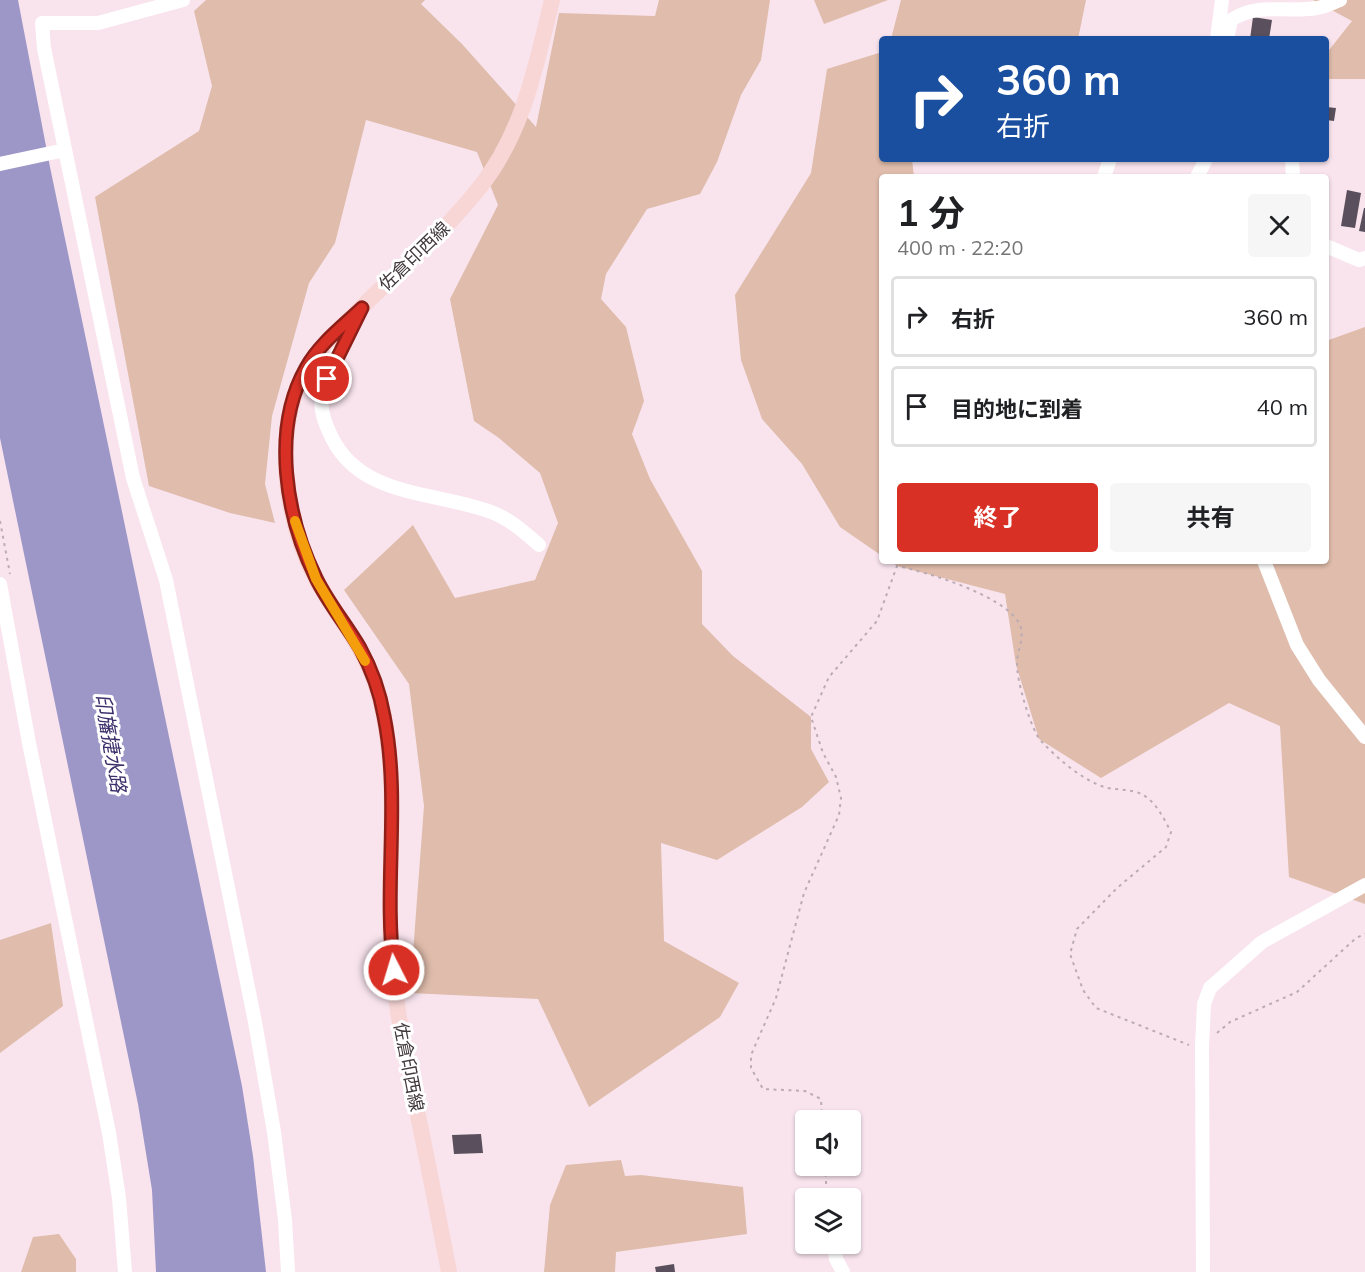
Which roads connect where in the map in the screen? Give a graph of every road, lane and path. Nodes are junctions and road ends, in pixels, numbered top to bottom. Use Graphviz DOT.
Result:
graph roads {
  1 [pos="183,0"];
  2 [pos="552,0"];
  3 [pos="1222,0"];
  4 [pos="1340,0"];
  5 [pos="1217,36"];
  6 [pos="1228,36"];
  7 [pos="65,150"];
  8 [pos="0,164"];
  9 [pos="1329,247"];
  10 [pos="1365,258"];
  11 [pos="362,308"];
  12 [pos="539,545"];
  13 [pos="1265,564"];
  14 [pos="0,584"];
  15 [pos="1365,737"];
  16 [pos="1365,885"];
  17 [pos="1365,934"];
  18 [pos="1202,1046"];
  19 [pos="822,1110"];
  20 [pos="835,1254"];
  21 [pos="125,1272"];
  22 [pos="288,1272"];
  23 [pos="449,1272"];
  24 [pos="843,1272"];
  25 [pos="1203,1272"];
  1 -- 7 [label="street"];
  2 -- 11 [label="main road, 佐倉印西線"];
  3 -- 5 [label="street"];
  4 -- 6 [label="street"];
  7 -- 8 [label="street"];
  7 -- 22 [label="street"];
  9 -- 10 [label="street"];
  11 -- 12 [label="street"];
  11 -- 23 [label="main road, 佐倉印西線"];
  13 -- 15 [label="street"];
  14 -- 21 [label="street"];
  16 -- 18 [label="street"];
  17 -- 18 [label="path"];
  18 -- 19 [label="path"];
  18 -- 25 [label="street"];
  20 -- 24 [label="street"];
}
